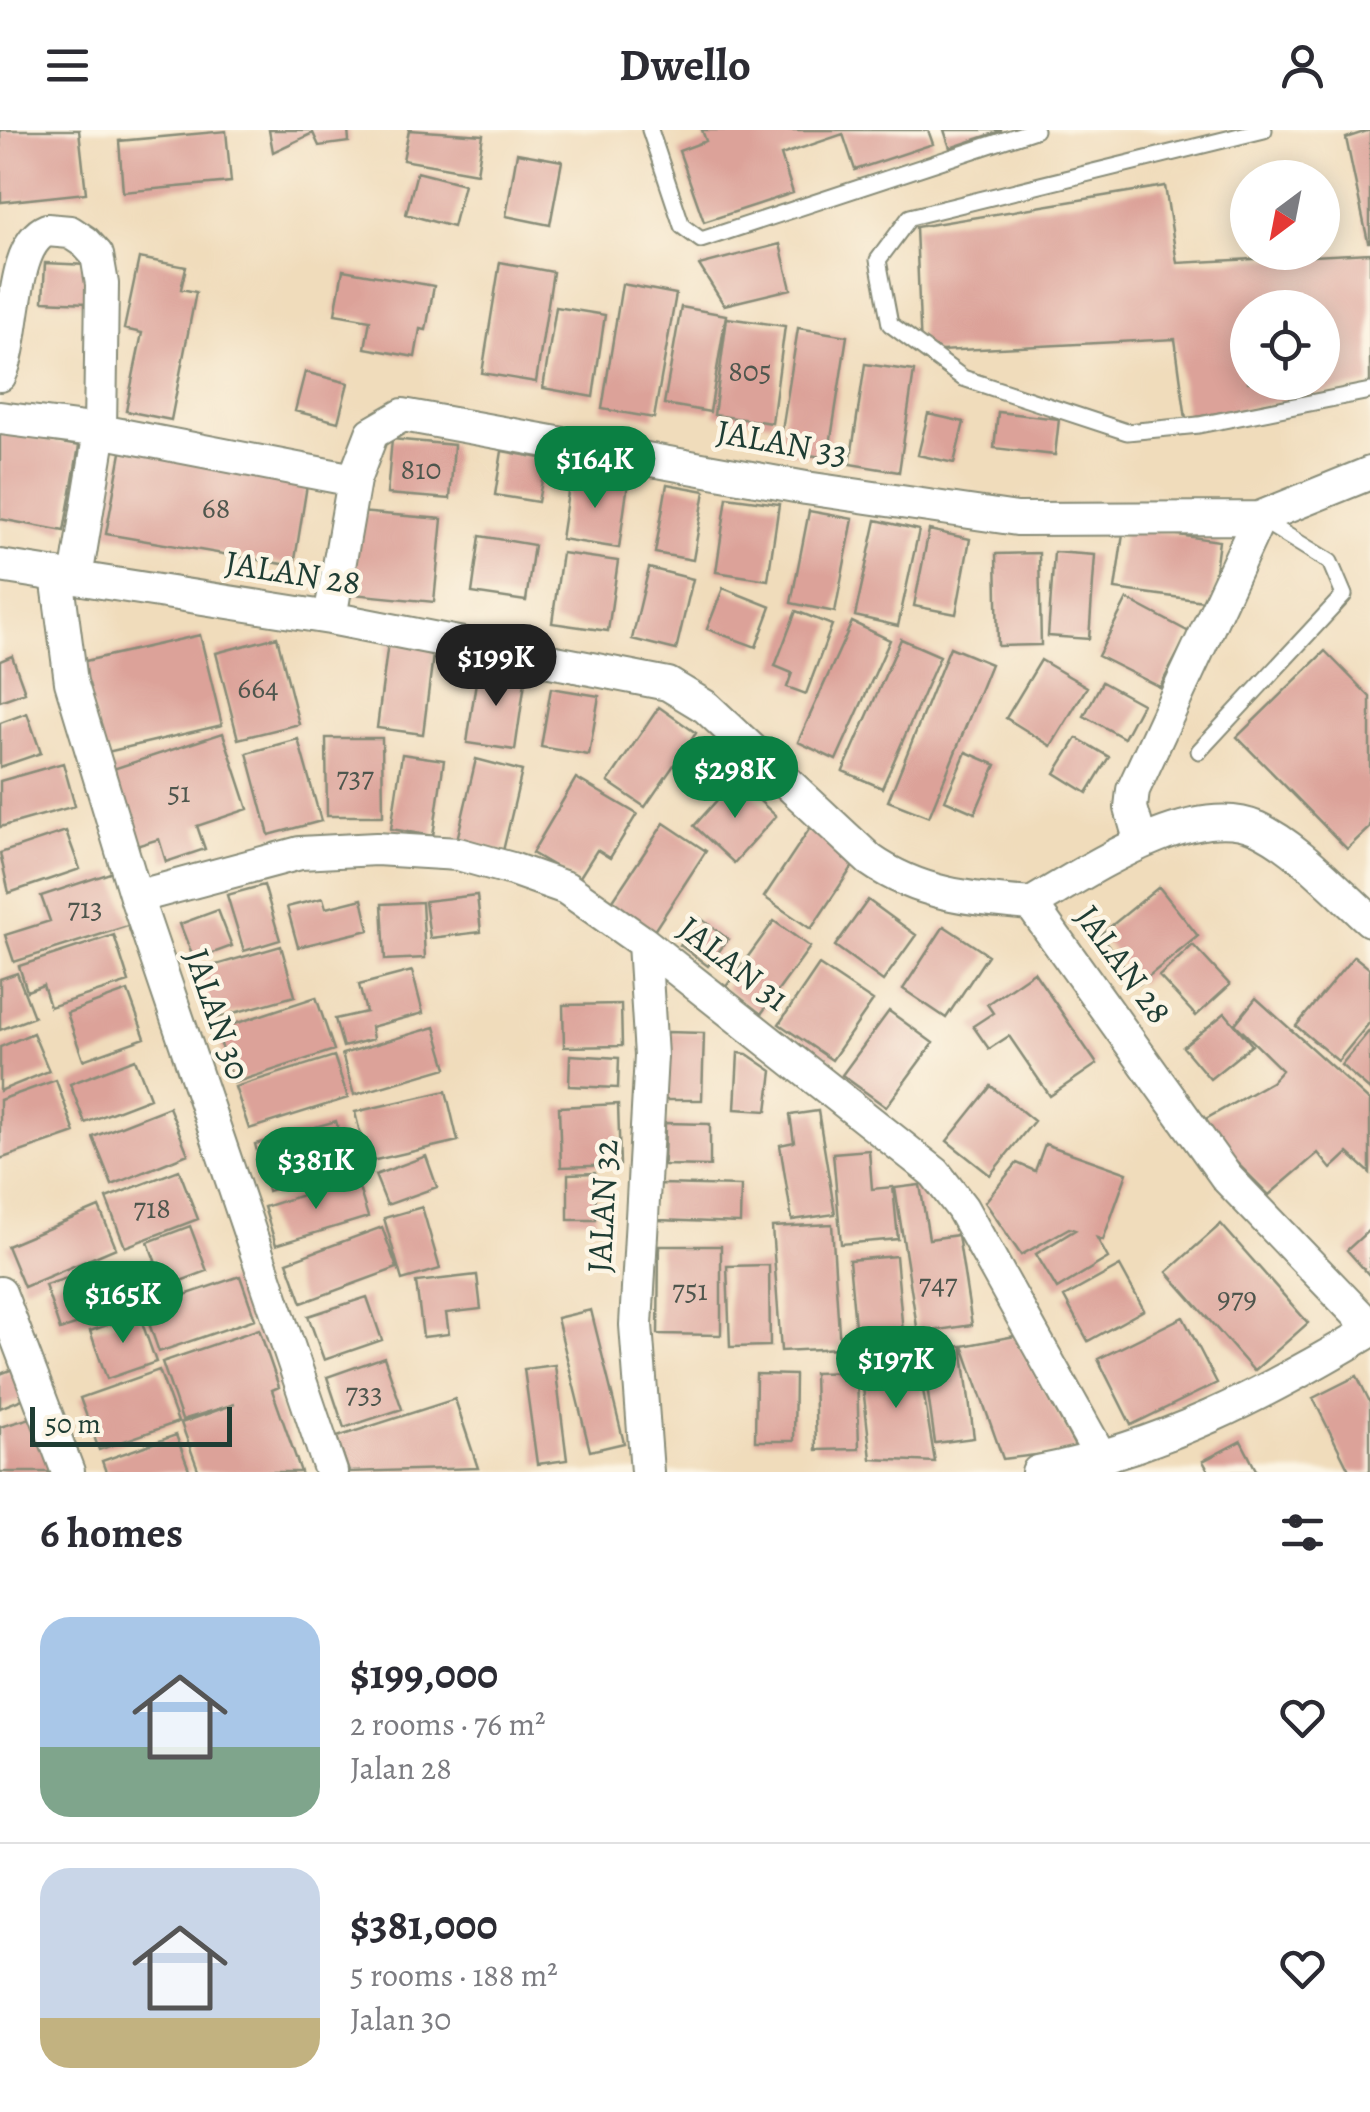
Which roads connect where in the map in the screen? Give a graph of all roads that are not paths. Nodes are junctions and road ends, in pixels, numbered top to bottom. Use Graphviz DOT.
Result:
graph roads {
  1 [pos="650,130"];
  2 [pos="1035,130"];
  3 [pos="1264,130"];
  4 [pos="0,374"];
  5 [pos="1370,391"];
  6 [pos="0,418"];
  7 [pos="100,431"];
  8 [pos="1370,473"];
  9 [pos="354,480"];
  10 [pos="1259,518"];
  11 [pos="0,566"];
  12 [pos="67,576"];
  13 [pos="330,618"];
  14 [pos="1199,751"];
  15 [pos="1140,842"];
  16 [pos="136,897"];
  17 [pos="1031,904"];
  18 [pos="1370,920"];
  19 [pos="644,943"];
  20 [pos="0,1292"];
  21 [pos="1370,1329"];
  22 [pos="1102,1459"];
  23 [pos="68,1472"];
  24 [pos="331,1472"];
  25 [pos="647,1472"];
  26 [pos="1038,1472"];
  1 -- 2 [label="lane"];
  3 -- 5 [label="lane"];
  4 -- 7 [label="street, JALAN 30"];
  6 -- 7 [label="street"];
  7 -- 9 [label="street"];
  7 -- 12 [label="street, JALAN 30"];
  8 -- 10 [label="street, JALAN 33"];
  9 -- 10 [label="street, JALAN 33"];
  9 -- 13 [label="street, JALAN 33"];
  10 -- 14 [label="lane"];
  10 -- 15 [label="street"];
  11 -- 12 [label="street, JALAN 28"];
  12 -- 13 [label="street, JALAN 28"];
  12 -- 16 [label="street, JALAN 30"];
  13 -- 17 [label="street, JALAN 28"];
  15 -- 17 [label="street"];
  15 -- 18 [label="street"];
  16 -- 19 [label="street, JALAN 31"];
  16 -- 24 [label="street, JALAN 30"];
  17 -- 21 [label="street, JALAN 28"];
  19 -- 22 [label="street, JALAN 31"];
  19 -- 25 [label="street, JALAN 32"];
  20 -- 23 [label="street"];
  21 -- 22 [label="street"];
  22 -- 26 [label="street"];
}
